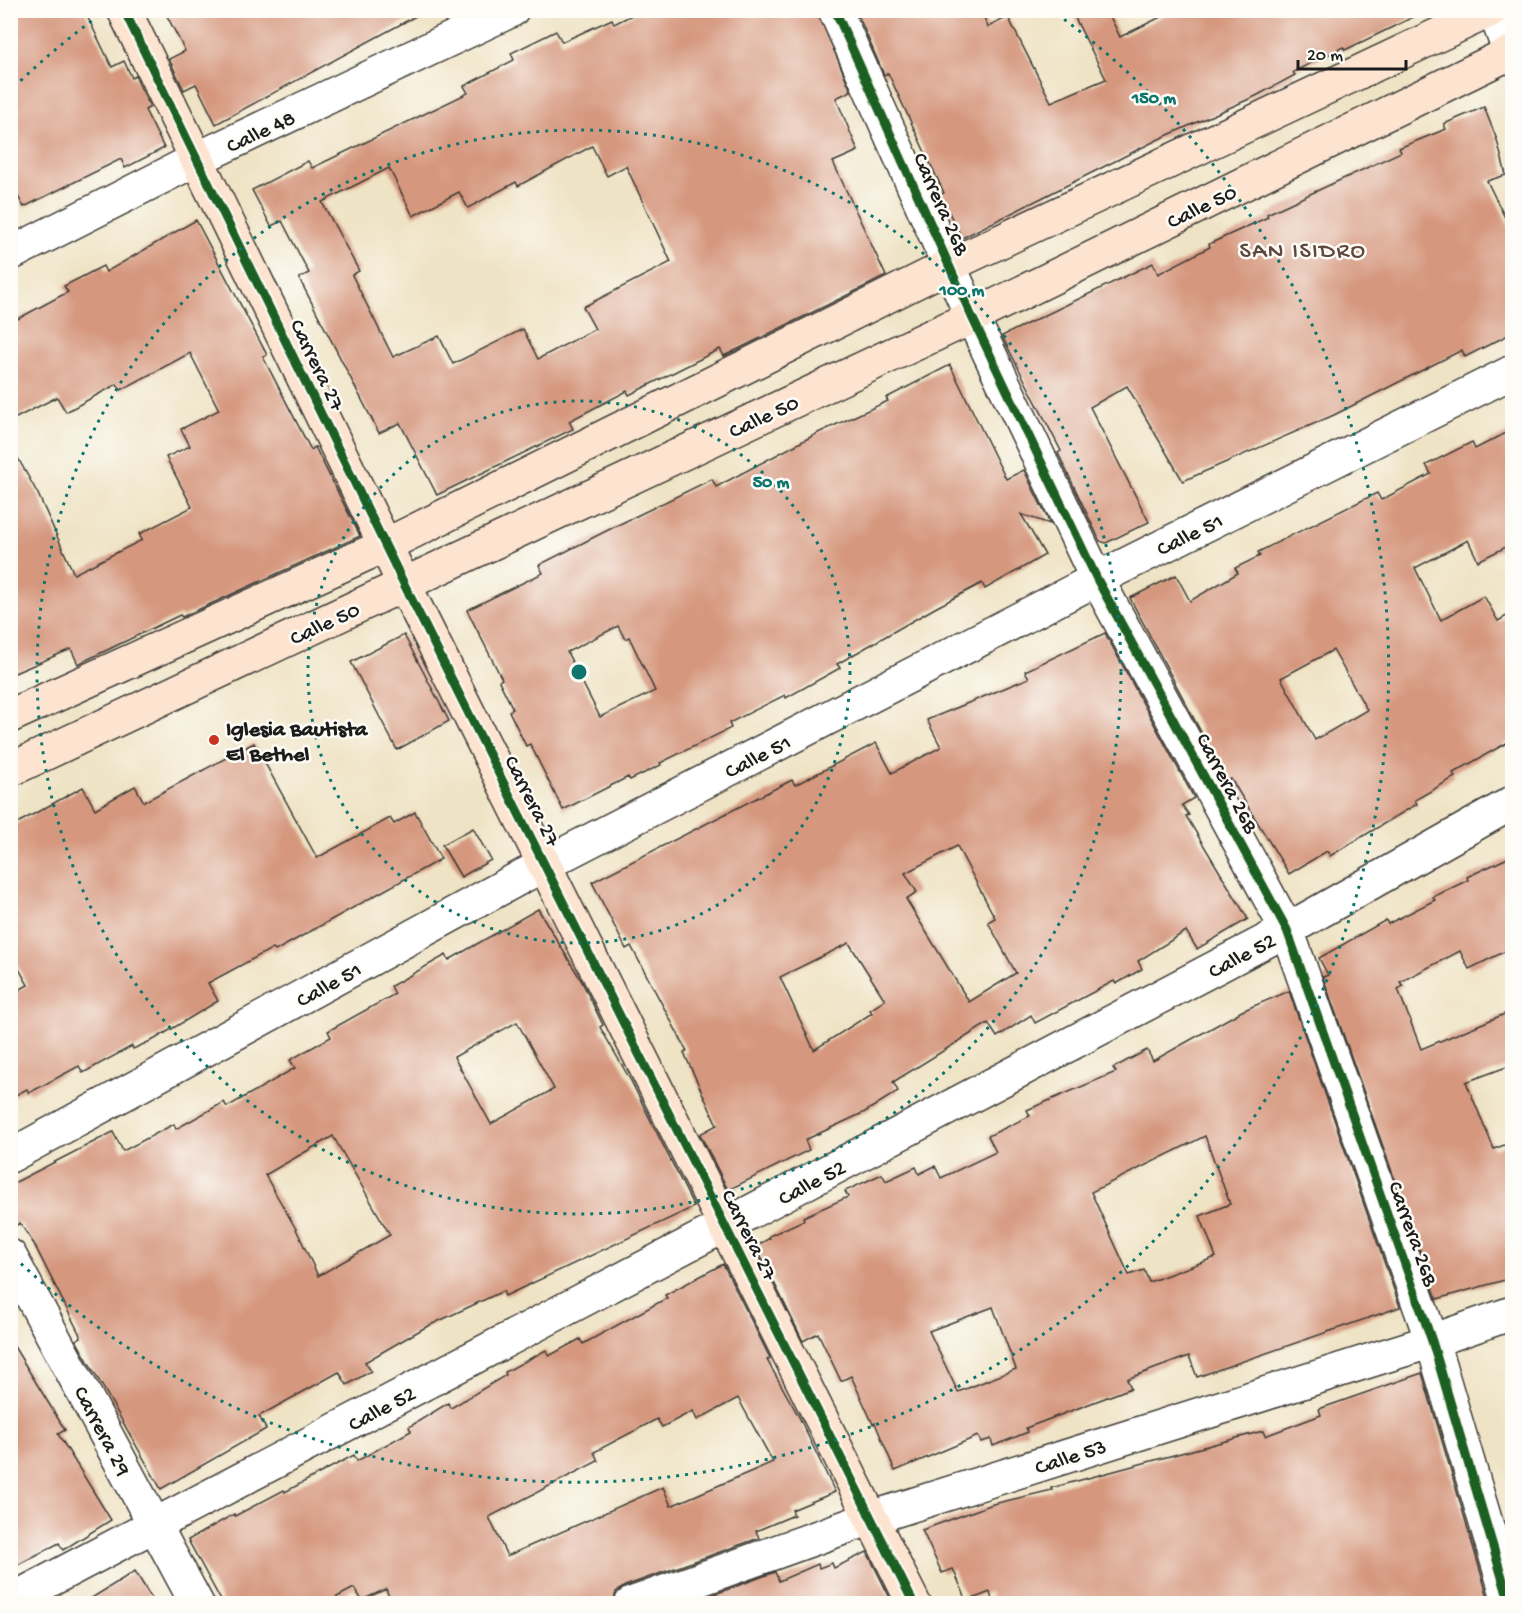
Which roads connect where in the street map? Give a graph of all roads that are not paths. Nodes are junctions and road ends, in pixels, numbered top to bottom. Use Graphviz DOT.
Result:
graph roads {
  1 [pos="124,10"];
  2 [pos="512,10"];
  3 [pos="835,10"];
  4 [pos="1492,10"];
  5 [pos="1512,54"];
  6 [pos="197,159"];
  7 [pos="10,254"];
  8 [pos="950,265"];
  9 [pos="972,317"];
  10 [pos="1512,372"];
  11 [pos="386,545"];
  12 [pos="1097,579"];
  13 [pos="404,584"];
  14 [pos="10,716"];
  15 [pos="10,770"];
  16 [pos="1512,803"];
  17 [pos="544,864"];
  18 [pos="1287,930"];
  19 [pos="10,1156"];
  20 [pos="725,1226"];
  21 [pos="10,1256"];
  22 [pos="1512,1313"];
  23 [pos="1432,1341"];
  24 [pos="871,1518"];
  25 [pos="155,1525"];
  26 [pos="10,1601"];
  27 [pos="197,1604"];
  28 [pos="631,1604"];
  29 [pos="914,1604"];
  30 [pos="1510,1604"];
  1 -- 6 [label="street, Carrera 27"];
  2 -- 6 [label="street, Calle 48"];
  3 -- 8 [label="street, Carrera 26B"];
  4 -- 5 [label="street"];
  4 -- 8 [label="street, Calle 50"];
  5 -- 9 [label="street, Calle 50"];
  6 -- 7 [label="street, Calle 48"];
  6 -- 11 [label="street, Carrera 27"];
  8 -- 9 [label="street, Carrera 26B"];
  8 -- 11 [label="street, Calle 50"];
  9 -- 12 [label="street, Carrera 26B"];
  9 -- 13 [label="street, Calle 50"];
  10 -- 12 [label="street, Calle 51"];
  11 -- 13 [label="street, Carrera 27"];
  11 -- 14 [label="street, Calle 50"];
  12 -- 17 [label="street, Calle 51"];
  12 -- 18 [label="street, Carrera 26B"];
  13 -- 15 [label="street, Calle 50"];
  13 -- 17 [label="street, Carrera 27"];
  16 -- 18 [label="street, Calle 52"];
  17 -- 19 [label="street, Calle 51"];
  17 -- 20 [label="street, Carrera 27"];
  18 -- 20 [label="street, Calle 52"];
  18 -- 23 [label="street, Carrera 26B"];
  20 -- 24 [label="street, Carrera 27"];
  20 -- 25 [label="street, Calle 52"];
  21 -- 25 [label="street, Carrera 29"];
  22 -- 23 [label="street, Calle 53"];
  23 -- 24 [label="street, Calle 53"];
  23 -- 30 [label="street, Carrera 26B"];
  24 -- 28 [label="street, Calle 53"];
  24 -- 29 [label="street, Carrera 27"];
  25 -- 26 [label="street, Calle 52"];
  25 -- 27 [label="street, Carrera 29"];
}
